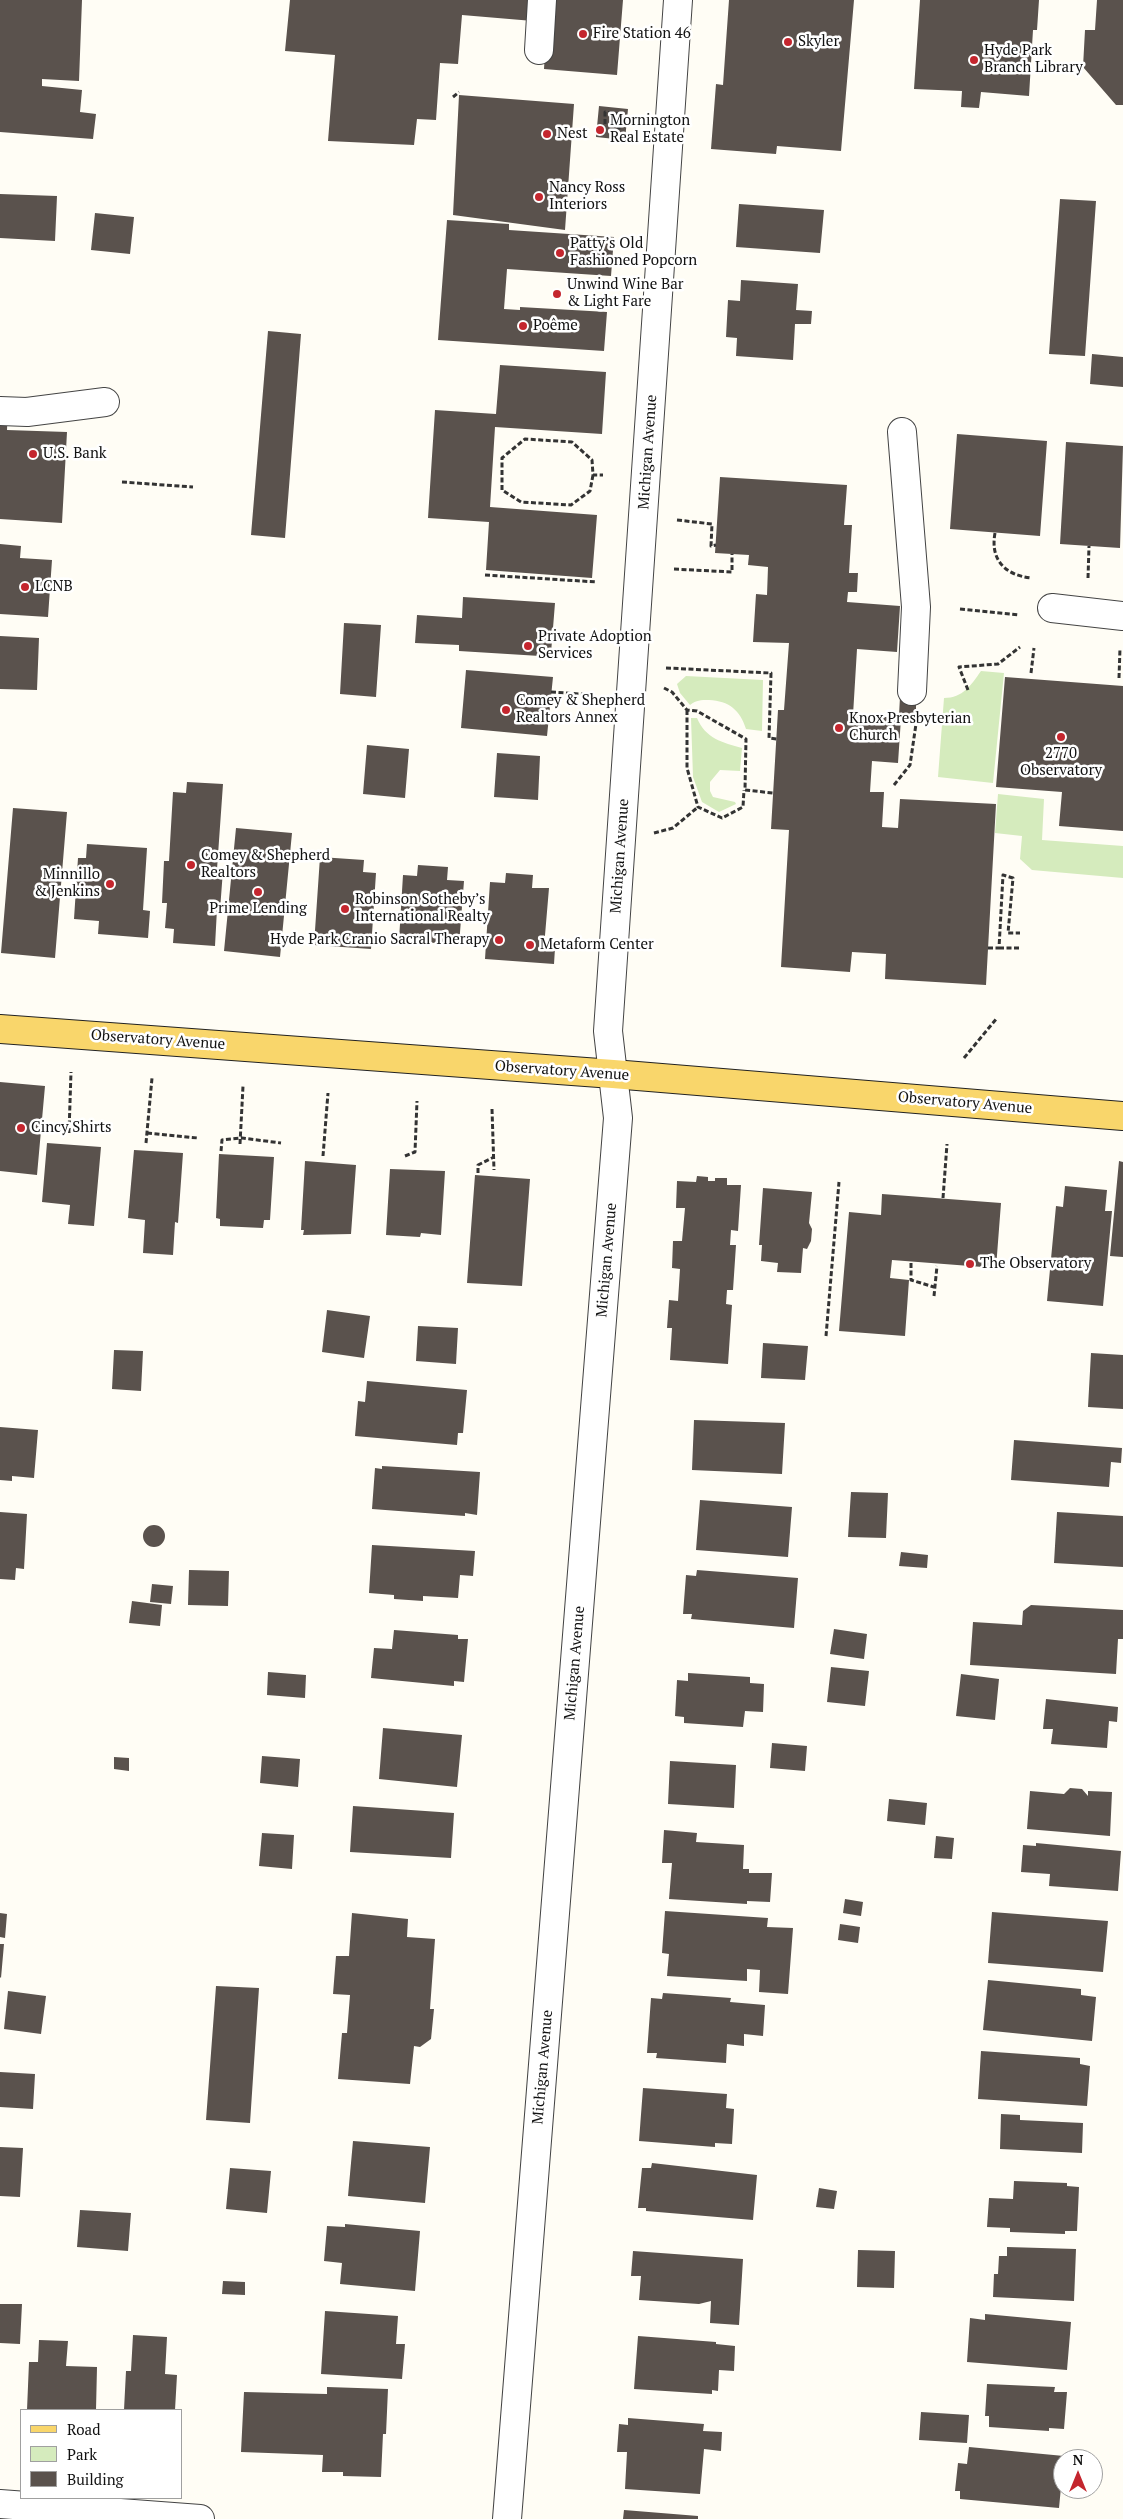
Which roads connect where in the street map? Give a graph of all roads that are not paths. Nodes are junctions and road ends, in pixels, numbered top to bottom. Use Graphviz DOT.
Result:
graph roads {
  1 [pos="542,0"];
  2 [pos="678,0"];
  3 [pos="539,50"];
  4 [pos="105,402"];
  5 [pos="0,411"];
  6 [pos="902,432"];
  7 [pos="1052,608"];
  8 [pos="1123,616"];
  9 [pos="912,691"];
  10 [pos="0,1029"];
  11 [pos="613,1074"];
  12 [pos="1123,1116"];
  13 [pos="0,2504"];
  14 [pos="200,2519"];
  15 [pos="507,2519"];
  1 -- 3 [label="street"];
  2 -- 11 [label="street, Michigan Avenue"];
  4 -- 5 [label="street"];
  6 -- 9 [label="street"];
  7 -- 8 [label="street"];
  10 -- 11 [label="main road, Observatory Avenue"];
  11 -- 12 [label="main road, Observatory Avenue"];
  11 -- 15 [label="street, Michigan Avenue"];
  13 -- 14 [label="street"];
}
